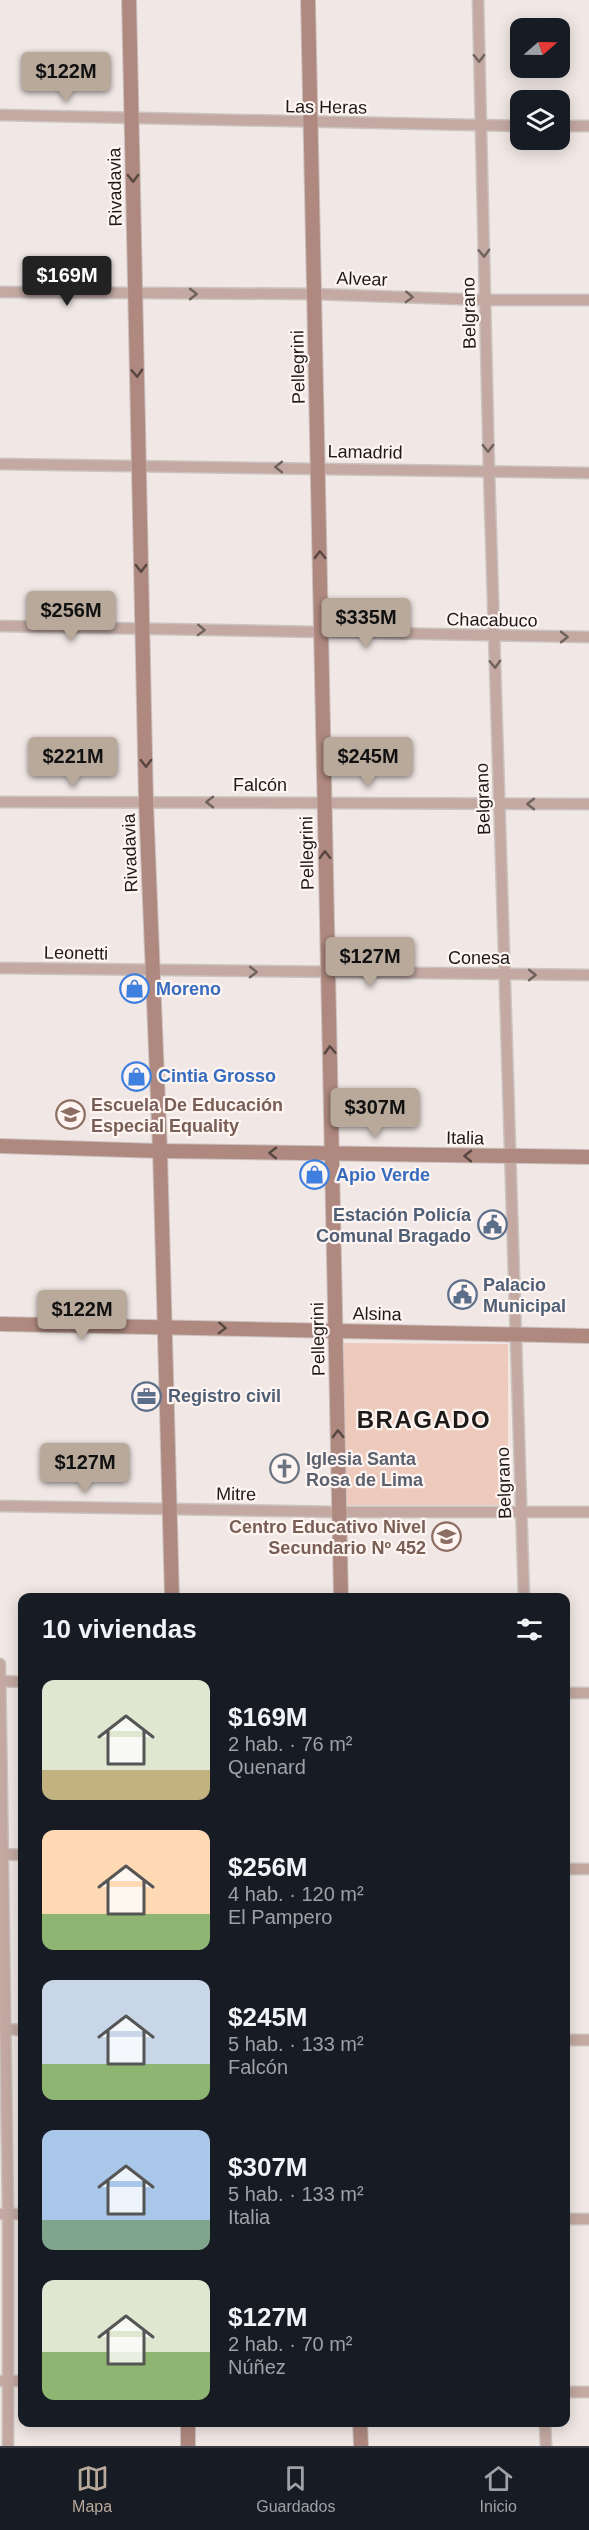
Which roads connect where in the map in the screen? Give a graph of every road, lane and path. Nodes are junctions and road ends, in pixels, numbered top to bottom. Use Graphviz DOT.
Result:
graph roads {
  1 [pos="129,0"];
  2 [pos="308,0"];
  3 [pos="478,0"];
  4 [pos="0,115"];
  5 [pos="132,120"];
  6 [pos="310,123"];
  7 [pos="480,126"];
  8 [pos="510,126"];
  9 [pos="570,126"];
  10 [pos="589,126"];
  11 [pos="0,292"];
  12 [pos="134,294"];
  13 [pos="314,294"];
  14 [pos="485,300"];
  15 [pos="589,300"];
  16 [pos="0,464"];
  17 [pos="139,466"];
  18 [pos="318,467"];
  19 [pos="489,471"];
  20 [pos="589,473"];
  21 [pos="0,626"];
  22 [pos="143,629"];
  23 [pos="322,633"];
  24 [pos="495,637"];
  25 [pos="589,637"];
  26 [pos="0,802"];
  27 [pos="146,802"];
  28 [pos="324,802"];
  29 [pos="500,804"];
  30 [pos="589,804"];
  31 [pos="0,968"];
  32 [pos="152,971"];
  33 [pos="328,973"];
  34 [pos="504,975"];
  35 [pos="589,975"];
  36 [pos="0,1146"];
  37 [pos="160,1151"];
  38 [pos="334,1154"];
  39 [pos="510,1156"];
  40 [pos="589,1158"];
  41 [pos="0,1324"];
  42 [pos="164,1326"];
  43 [pos="335,1331"];
  44 [pos="515,1335"];
  45 [pos="589,1336"];
  46 [pos="0,1506"];
  47 [pos="170,1510"];
  48 [pos="521,1511"];
  49 [pos="339,1512"];
  50 [pos="589,1512"];
  51 [pos="172,1593"];
  52 [pos="341,1593"];
  53 [pos="524,1593"];
  54 [pos="0,1664"];
  55 [pos="0,1681"];
  56 [pos="18,1682"];
  57 [pos="570,1692"];
  58 [pos="589,1693"];
  59 [pos="2,1854"];
  60 [pos="18,1855"];
  61 [pos="570,1869"];
  62 [pos="589,1869"];
  63 [pos="3,2030"];
  64 [pos="570,2040"];
  65 [pos="589,2040"];
  66 [pos="4,2214"];
  67 [pos="570,2219"];
  68 [pos="589,2219"];
  69 [pos="4,2381"];
  70 [pos="570,2392"];
  71 [pos="589,2392"];
  72 [pos="188,2427"];
  73 [pos="360,2427"];
  74 [pos="545,2427"];
  75 [pos="8,2446"];
  76 [pos="188,2446"];
  77 [pos="361,2446"];
  78 [pos="546,2446"];
  1 -- 5 [label="main road, Rivadavia"];
  2 -- 6 [label="main road, Pellegrini"];
  3 -- 7 [label="street, Belgrano, one-way"];
  4 -- 5 [label="street, Las Heras"];
  5 -- 6 [label="street, Las Heras"];
  5 -- 12 [label="main road, Rivadavia, one-way"];
  6 -- 7 [label="street, Las Heras"];
  6 -- 13 [label="main road, Pellegrini"];
  7 -- 8 [label="street, Las Heras"];
  7 -- 14 [label="street, Belgrano, one-way"];
  9 -- 10 [label="street"];
  11 -- 12 [label="street, Alvear"];
  12 -- 13 [label="street, Alvear, one-way"];
  12 -- 17 [label="main road, Rivadavia, one-way"];
  13 -- 14 [label="street, Alvear, one-way"];
  13 -- 18 [label="main road, Pellegrini"];
  14 -- 15 [label="street, Alvear"];
  14 -- 19 [label="street, Belgrano, one-way"];
  16 -- 17 [label="street, Lamadrid"];
  18 -- 17 [label="street, Lamadrid, one-way"];
  17 -- 22 [label="main road, Rivadavia, one-way"];
  18 -- 19 [label="street, Lamadrid"];
  23 -- 18 [label="main road, Pellegrini, one-way"];
  19 -- 20 [label="street, Lamadrid"];
  19 -- 24 [label="street, Belgrano"];
  21 -- 22 [label="street, Chacabuco"];
  22 -- 23 [label="street, Chacabuco, one-way"];
  22 -- 27 [label="main road, Rivadavia, one-way"];
  23 -- 24 [label="street, Chacabuco"];
  23 -- 28 [label="main road, Pellegrini"];
  24 -- 25 [label="street, Chacabuco, one-way"];
  24 -- 29 [label="street, Belgrano, one-way"];
  26 -- 27 [label="street, Falcón"];
  28 -- 27 [label="street, Falcón, one-way"];
  27 -- 32 [label="main road, Rivadavia"];
  28 -- 29 [label="street, Falcón"];
  33 -- 28 [label="main road, Pellegrini, one-way"];
  30 -- 29 [label="street, Falcón, one-way"];
  29 -- 34 [label="street, Belgrano"];
  31 -- 32 [label="street, Leonetti"];
  32 -- 33 [label="street, Conesa, one-way"];
  32 -- 37 [label="main road, Rivadavia"];
  33 -- 34 [label="street, Conesa"];
  38 -- 33 [label="main road, Pellegrini, one-way"];
  34 -- 35 [label="street, Conesa, one-way"];
  34 -- 39 [label="street, Belgrano"];
  36 -- 37 [label="main road, Italia"];
  38 -- 37 [label="main road, Italia, one-way"];
  37 -- 42 [label="main road, Rivadavia"];
  39 -- 38 [label="main road, Italia, one-way"];
  38 -- 43 [label="main road, Pellegrini"];
  39 -- 40 [label="main road, Italia"];
  39 -- 44 [label="street, Belgrano"];
  41 -- 42 [label="main road, Alsina"];
  42 -- 43 [label="main road, Alsina, one-way"];
  42 -- 47 [label="main road, Rivadavia"];
  43 -- 44 [label="main road, Alsina"];
  49 -- 43 [label="main road, Pellegrini, one-way"];
  44 -- 45 [label="main road, Alsina"];
  44 -- 48 [label="street, Belgrano"];
  46 -- 47 [label="street, Mitre"];
  47 -- 49 [label="street, Mitre"];
  47 -- 51 [label="main road, Rivadavia"];
  48 -- 49 [label="street, Mitre"];
  48 -- 50 [label="street, Mitre"];
  48 -- 53 [label="street, Belgrano"];
  49 -- 52 [label="main road, Pellegrini"];
  54 -- 55 [label="street"];
  55 -- 56 [label="street"];
  55 -- 59 [label="street"];
  57 -- 58 [label="street"];
  59 -- 60 [label="street"];
  59 -- 63 [label="street"];
  61 -- 62 [label="street"];
  63 -- 66 [label="street"];
  64 -- 65 [label="street"];
  66 -- 69 [label="street"];
  67 -- 68 [label="street"];
  69 -- 75 [label="street"];
  70 -- 71 [label="street"];
  72 -- 76 [label="main road"];
  73 -- 77 [label="main road"];
  74 -- 78 [label="street"];
}
